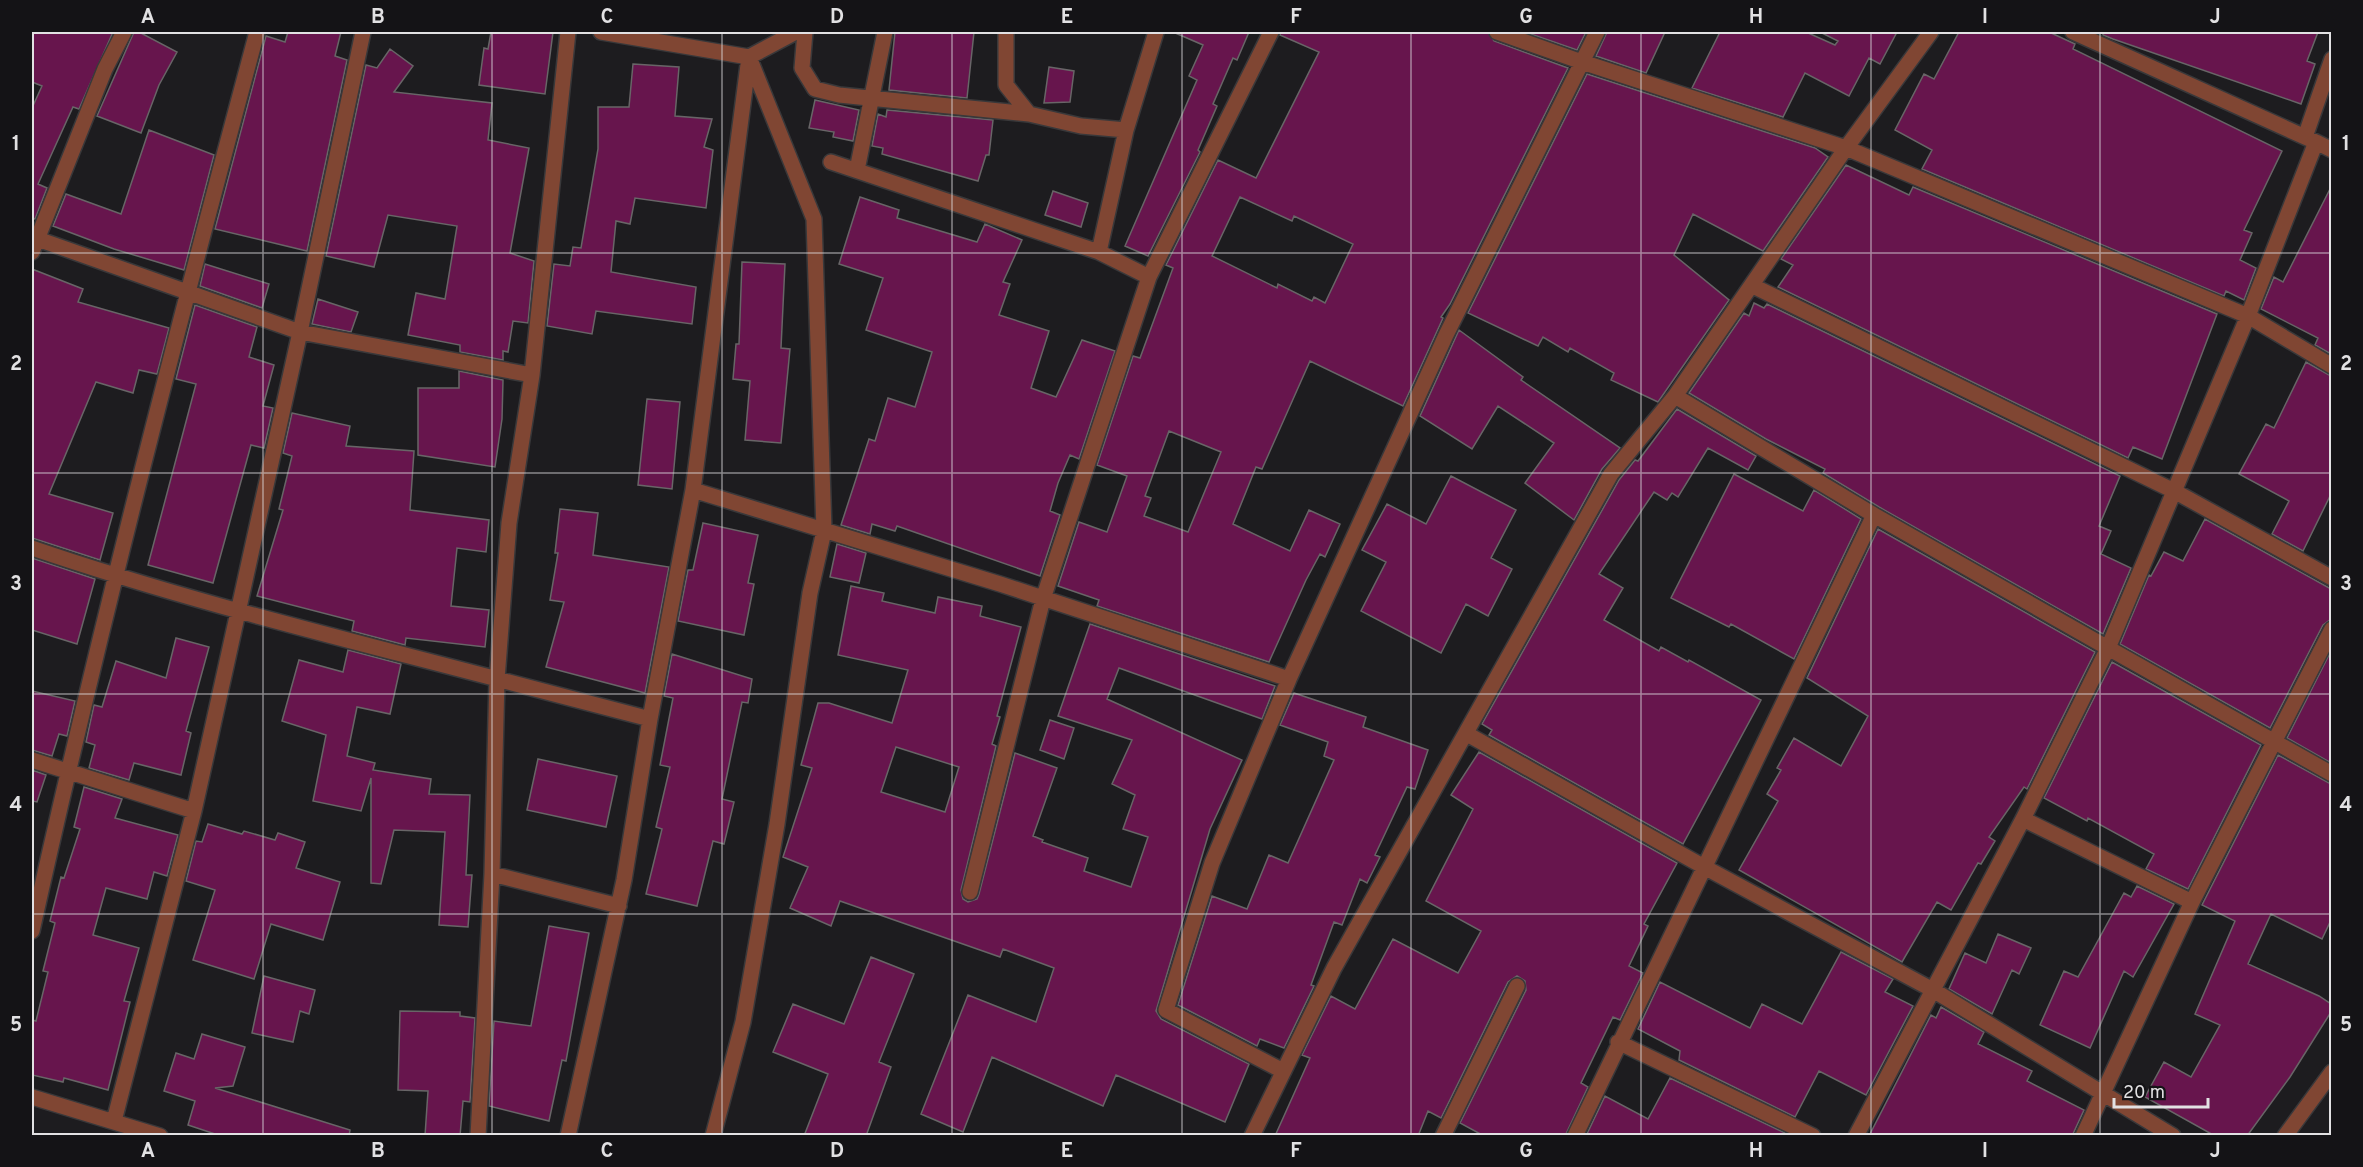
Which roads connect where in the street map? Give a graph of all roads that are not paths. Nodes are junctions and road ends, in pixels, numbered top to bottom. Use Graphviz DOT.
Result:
graph roads {
  1 [pos="124,32"];
  2 [pos="257,32"];
  3 [pos="363,32"];
  4 [pos="568,32"];
  5 [pos="601,32"];
  6 [pos="796,32"];
  7 [pos="805,32"];
  8 [pos="885,32"];
  9 [pos="1006,32"];
  10 [pos="1156,32"];
  11 [pos="1271,32"];
  12 [pos="1497,32"];
  13 [pos="1598,32"];
  14 [pos="1931,32"];
  15 [pos="2073,32"];
  16 [pos="749,57"];
  17 [pos="2331,59"];
  18 [pos="1581,62"];
  19 [pos="872,97"];
  20 [pos="1029,114"];
  21 [pos="1126,130"];
  22 [pos="2311,140"];
  23 [pos="1846,148"];
  24 [pos="2331,150"];
  25 [pos="831,162"];
  26 [pos="857,170"];
  27 [pos="33,243"];
  28 [pos="1099,252"];
  29 [pos="1149,277"];
  30 [pos="1753,286"];
  31 [pos="188,294"];
  32 [pos="2248,316"];
  33 [pos="300,332"];
  34 [pos="2331,366"];
  35 [pos="532,375"];
  36 [pos="1675,396"];
  37 [pos="693,490"];
  38 [pos="2174,490"];
  39 [pos="1874,515"];
  40 [pos="817,528"];
  41 [pos="32,548"];
  42 [pos="116,577"];
  43 [pos="2331,578"];
  44 [pos="1043,599"];
  45 [pos="238,612"];
  46 [pos="2331,629"];
  47 [pos="2108,648"];
  48 [pos="497,679"];
  49 [pos="1289,679"];
  50 [pos="650,719"];
  51 [pos="1467,734"];
  52 [pos="2275,742"];
  53 [pos="32,760"];
  54 [pos="68,771"];
  55 [pos="2331,774"];
  56 [pos="194,811"];
  57 [pos="2023,819"];
  58 [pos="1706,868"];
  59 [pos="492,874"];
  60 [pos="970,892"];
  61 [pos="2192,902"];
  62 [pos="619,906"];
  63 [pos="32,931"];
  64 [pos="1517,986"];
  65 [pos="1933,990"];
  66 [pos="1618,1042"];
  67 [pos="1283,1071"];
  68 [pos="2331,1072"];
  69 [pos="2103,1094"];
  70 [pos="32,1096"];
  71 [pos="114,1121"];
  72 [pos="160,1136"];
  73 [pos="478,1136"];
  74 [pos="568,1136"];
  75 [pos="713,1136"];
  76 [pos="1252,1136"];
  77 [pos="1443,1136"];
  78 [pos="1575,1136"];
  79 [pos="1813,1136"];
  80 [pos="1856,1136"];
  81 [pos="2083,1136"];
  82 [pos="2172,1136"];
  83 [pos="2285,1136"];
  1 -- 27 [label="street"];
  2 -- 31 [label="street"];
  3 -- 33 [label="street"];
  4 -- 35 [label="street"];
  5 -- 16 [label="street"];
  6 -- 16 [label="street"];
  7 -- 19 [label="street"];
  8 -- 19 [label="street"];
  9 -- 20 [label="street"];
  10 -- 21 [label="street"];
  11 -- 29 [label="street"];
  12 -- 18 [label="street"];
  13 -- 18 [label="street"];
  14 -- 23 [label="street"];
  15 -- 22 [label="street"];
  16 -- 37 [label="street"];
  16 -- 40 [label="street"];
  17 -- 22 [label="street"];
  18 -- 23 [label="street"];
  18 -- 49 [label="street"];
  19 -- 20 [label="street"];
  19 -- 26 [label="street"];
  20 -- 21 [label="street"];
  21 -- 28 [label="street"];
  22 -- 24 [label="street"];
  22 -- 32 [label="street"];
  23 -- 30 [label="street"];
  23 -- 32 [label="street"];
  25 -- 26 [label="street"];
  26 -- 28 [label="street"];
  27 -- 31 [label="street"];
  28 -- 29 [label="street"];
  29 -- 44 [label="street"];
  30 -- 36 [label="street"];
  30 -- 38 [label="street"];
  31 -- 33 [label="street"];
  31 -- 42 [label="street"];
  32 -- 34 [label="street"];
  32 -- 38 [label="street"];
  33 -- 35 [label="street"];
  33 -- 45 [label="street"];
  35 -- 48 [label="street"];
  36 -- 39 [label="street"];
  36 -- 51 [label="street"];
  37 -- 40 [label="street"];
  37 -- 50 [label="street"];
  38 -- 43 [label="street"];
  38 -- 47 [label="street"];
  39 -- 47 [label="street"];
  39 -- 58 [label="street"];
  40 -- 44 [label="street"];
  40 -- 75 [label="street"];
  41 -- 42 [label="street"];
  42 -- 45 [label="street"];
  42 -- 54 [label="street"];
  44 -- 49 [label="street"];
  44 -- 60 [label="street"];
  45 -- 48 [label="street"];
  45 -- 56 [label="street"];
  46 -- 52 [label="street"];
  47 -- 52 [label="street"];
  47 -- 57 [label="street"];
  48 -- 50 [label="street"];
  48 -- 59 [label="street"];
  49 -- 67 [label="street"];
  50 -- 62 [label="street"];
  51 -- 58 [label="street"];
  51 -- 67 [label="street"];
  52 -- 55 [label="street"];
  52 -- 61 [label="street"];
  53 -- 54 [label="street"];
  54 -- 56 [label="street"];
  54 -- 63 [label="street"];
  56 -- 71 [label="street"];
  57 -- 61 [label="street"];
  57 -- 65 [label="street"];
  58 -- 65 [label="street"];
  58 -- 66 [label="street"];
  59 -- 62 [label="street"];
  59 -- 73 [label="street"];
  61 -- 69 [label="street"];
  62 -- 74 [label="street"];
  64 -- 77 [label="street"];
  65 -- 69 [label="street"];
  65 -- 80 [label="street"];
  66 -- 78 [label="street"];
  66 -- 79 [label="street"];
  67 -- 76 [label="street"];
  68 -- 83 [label="street"];
  69 -- 81 [label="street"];
  69 -- 82 [label="street"];
  70 -- 71 [label="street"];
  71 -- 72 [label="street"];
}
